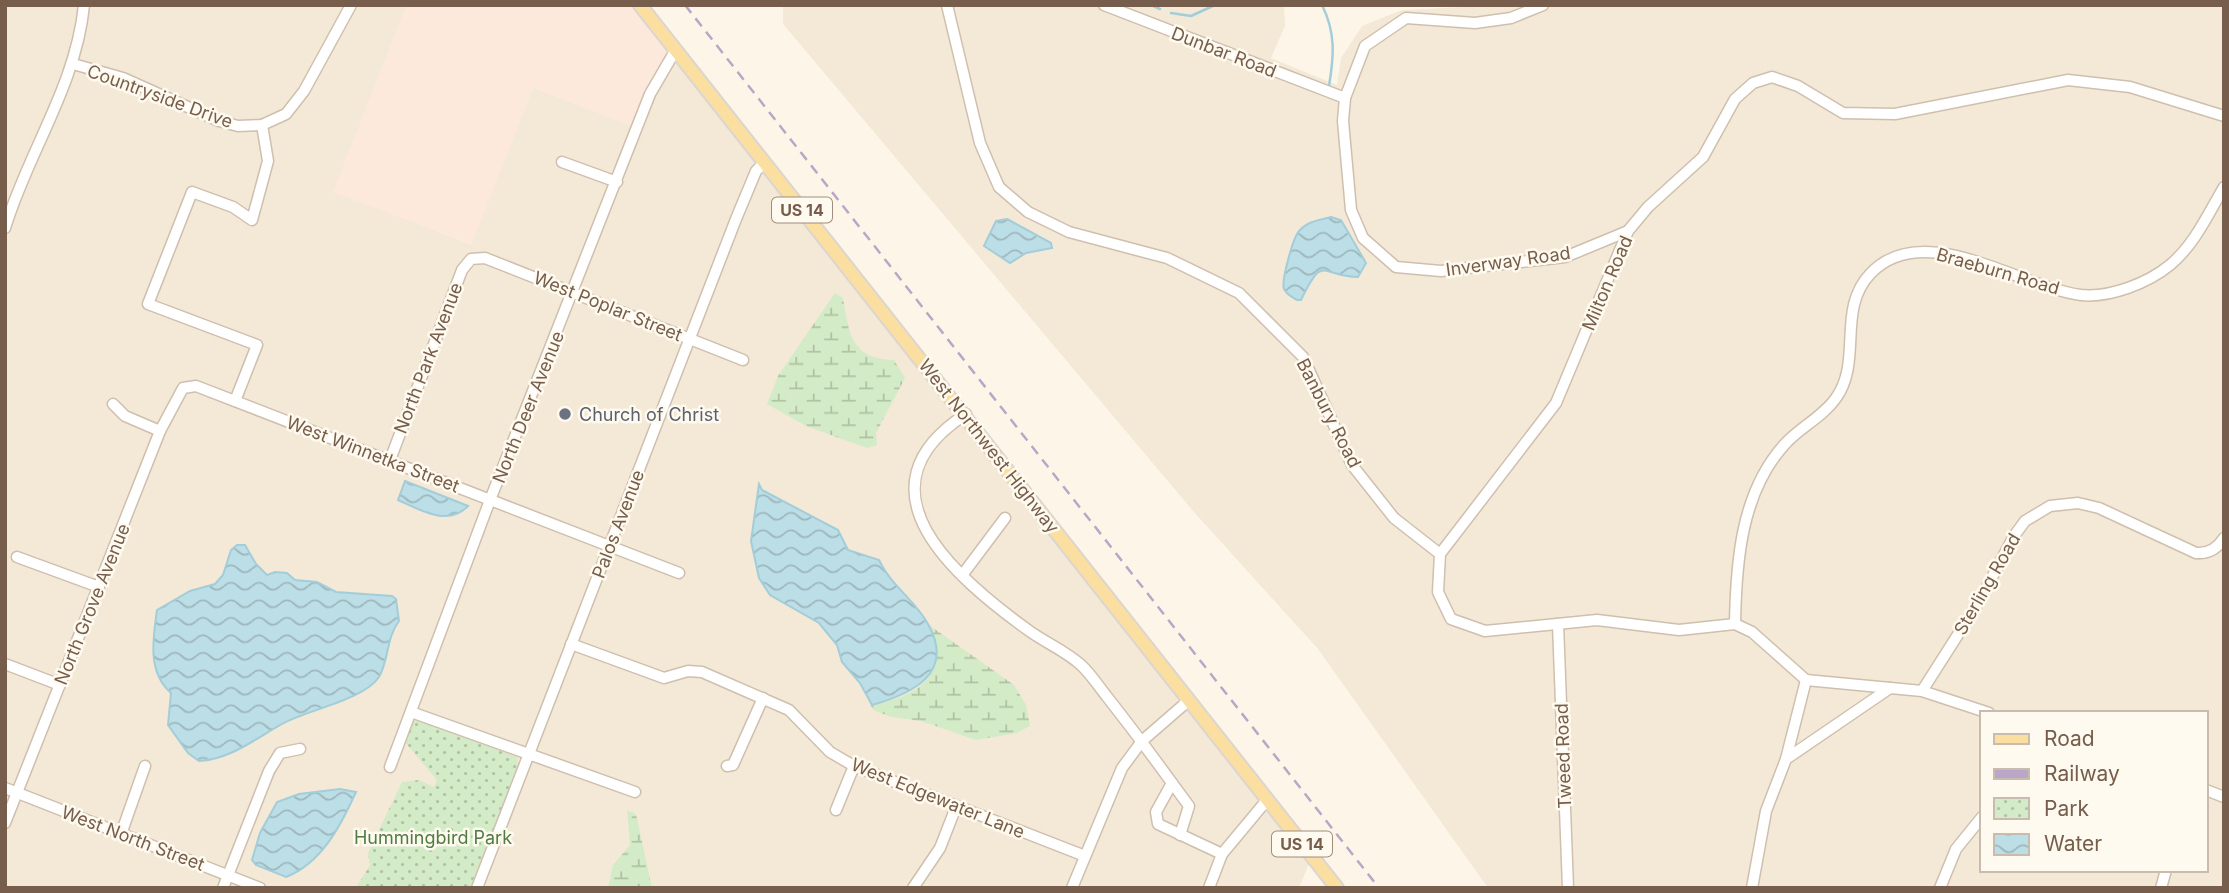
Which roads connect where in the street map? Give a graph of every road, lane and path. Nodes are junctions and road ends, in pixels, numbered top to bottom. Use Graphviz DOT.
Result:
graph roads {
  1 [pos="85,5"];
  2 [pos="351,5"];
  3 [pos="639,5"];
  4 [pos="947,5"];
  5 [pos="1104,5"];
  6 [pos="1543,5"];
  7 [pos="675,51"];
  8 [pos="73,64"];
  9 [pos="1345,98"];
  10 [pos="2224,116"];
  11 [pos="262,125"];
  12 [pos="562,162"];
  13 [pos="764,163"];
  14 [pos="617,182"];
  15 [pos="2224,187"];
  16 [pos="5,228"];
  17 [pos="1628,231"];
  18 [pos="471,259"];
  19 [pos="574,293"];
  20 [pos="690,339"];
  21 [pos="743,360"];
  22 [pos="183,388"];
  23 [pos="235,401"];
  24 [pos="113,404"];
  25 [pos="966,414"];
  26 [pos="160,431"];
  27 [pos="390,460"];
  28 [pos="490,500"];
  29 [pos="1005,517"];
  30 [pos="2224,538"];
  31 [pos="610,546"];
  32 [pos="1440,554"];
  33 [pos="17,557"];
  34 [pos="679,573"];
  35 [pos="963,574"];
  36 [pos="99,587"];
  37 [pos="1558,624"];
  38 [pos="1735,624"];
  39 [pos="571,644"];
  40 [pos="5,664"];
  41 [pos="1806,680"];
  42 [pos="60,685"];
  43 [pos="1891,688"];
  44 [pos="1922,691"];
  45 [pos="763,698"];
  46 [pos="1188,701"];
  47 [pos="1983,711"];
  48 [pos="411,712"];
  49 [pos="1142,741"];
  50 [pos="300,749"];
  51 [pos="528,754"];
  52 [pos="1786,759"];
  53 [pos="145,766"];
  54 [pos="727,766"];
  55 [pos="854,766"];
  56 [pos="390,767"];
  57 [pos="1172,783"];
  58 [pos="5,788"];
  59 [pos="17,792"];
  60 [pos="635,792"];
  61 [pos="1266,800"];
  62 [pos="956,807"];
  63 [pos="836,810"];
  64 [pos="1980,819"];
  65 [pos="5,822"];
  66 [pos="121,834"];
  67 [pos="1180,835"];
  68 [pos="1222,854"];
  69 [pos="1085,856"];
  70 [pos="228,875"];
  71 [pos="917,887"];
  72 [pos="223,888"];
  73 [pos="260,888"];
  74 [pos="477,888"];
  75 [pos="1072,888"];
  76 [pos="1209,888"];
  77 [pos="1337,888"];
  78 [pos="1568,888"];
  79 [pos="1752,888"];
  80 [pos="1940,888"];
  1 -- 8 [label="street"];
  2 -- 11 [label="street"];
  3 -- 7 [label="main road, West Northwest Highway / US 14"];
  4 -- 32 [label="street, Banbury Road"];
  5 -- 9 [label="street, Dunbar Road"];
  6 -- 9 [label="street, Inverway Road"];
  7 -- 13 [label="main road, West Northwest Highway / US 14"];
  7 -- 14 [label="street, North Deer Avenue"];
  8 -- 11 [label="street, Countryside Drive"];
  8 -- 16 [label="street"];
  9 -- 17 [label="street, Inverway Road"];
  10 -- 17 [label="street, Milton Road"];
  11 -- 23 [label="street"];
  12 -- 14 [label="street"];
  13 -- 20 [label="street, Palos Avenue"];
  13 -- 25 [label="main road, West Northwest Highway / US 14"];
  14 -- 19 [label="street, North Deer Avenue"];
  15 -- 38 [label="street, Braeburn Road"];
  17 -- 32 [label="street, Milton Road"];
  18 -- 19 [label="street, West Poplar Street"];
  18 -- 27 [label="street, North Park Avenue"];
  19 -- 20 [label="street, West Poplar Street"];
  19 -- 28 [label="street, North Deer Avenue"];
  20 -- 21 [label="street, West Poplar Street"];
  20 -- 31 [label="street, Palos Avenue"];
  22 -- 23 [label="street, West Winnetka Street"];
  22 -- 26 [label="street, North Grove Avenue"];
  23 -- 27 [label="street, West Winnetka Street"];
  24 -- 26 [label="street"];
  25 -- 35 [label="street"];
  25 -- 46 [label="main road, West Northwest Highway / US 14"];
  26 -- 36 [label="street, North Grove Avenue"];
  27 -- 28 [label="street, West Winnetka Street"];
  28 -- 31 [label="street, West Winnetka Street"];
  28 -- 48 [label="street, North Deer Avenue"];
  29 -- 35 [label="street"];
  30 -- 44 [label="street, Sterling Road"];
  31 -- 34 [label="street, West Winnetka Street"];
  31 -- 39 [label="street, Palos Avenue"];
  32 -- 37 [label="street"];
  33 -- 36 [label="street"];
  35 -- 49 [label="street"];
  36 -- 42 [label="street, North Grove Avenue"];
  37 -- 38 [label="street"];
  37 -- 78 [label="street, Tweed Road"];
  38 -- 41 [label="street"];
  39 -- 45 [label="street, West Edgewater Lane"];
  39 -- 51 [label="street, Palos Avenue"];
  40 -- 42 [label="street"];
  41 -- 43 [label="street"];
  41 -- 52 [label="street"];
  42 -- 59 [label="street, North Grove Avenue"];
  43 -- 44 [label="street"];
  43 -- 52 [label="street"];
  44 -- 47 [label="street"];
  45 -- 54 [label="street"];
  45 -- 55 [label="street, West Edgewater Lane"];
  46 -- 49 [label="street"];
  46 -- 61 [label="main road, West Northwest Highway / US 14"];
  48 -- 51 [label="street"];
  48 -- 56 [label="street, North Deer Avenue"];
  49 -- 57 [label="street"];
  49 -- 69 [label="street"];
  50 -- 70 [label="street"];
  51 -- 60 [label="street"];
  51 -- 74 [label="street, Palos Avenue"];
  52 -- 79 [label="street"];
  53 -- 66 [label="street"];
  55 -- 62 [label="street, West Edgewater Lane"];
  55 -- 63 [label="street"];
  57 -- 67 [label="street"];
  57 -- 67 [label="street"];
  58 -- 59 [label="street, West North Street"];
  59 -- 65 [label="street, North Grove Avenue"];
  59 -- 66 [label="street, West North Street"];
  61 -- 68 [label="street"];
  61 -- 77 [label="main road, West Northwest Highway / US 14"];
  62 -- 69 [label="street, West Edgewater Lane"];
  62 -- 71 [label="street"];
  64 -- 80 [label="street"];
  66 -- 70 [label="street, West North Street"];
  67 -- 68 [label="street"];
  68 -- 76 [label="street"];
  69 -- 75 [label="street"];
  70 -- 72 [label="street"];
  70 -- 73 [label="street, West North Street"];
}
